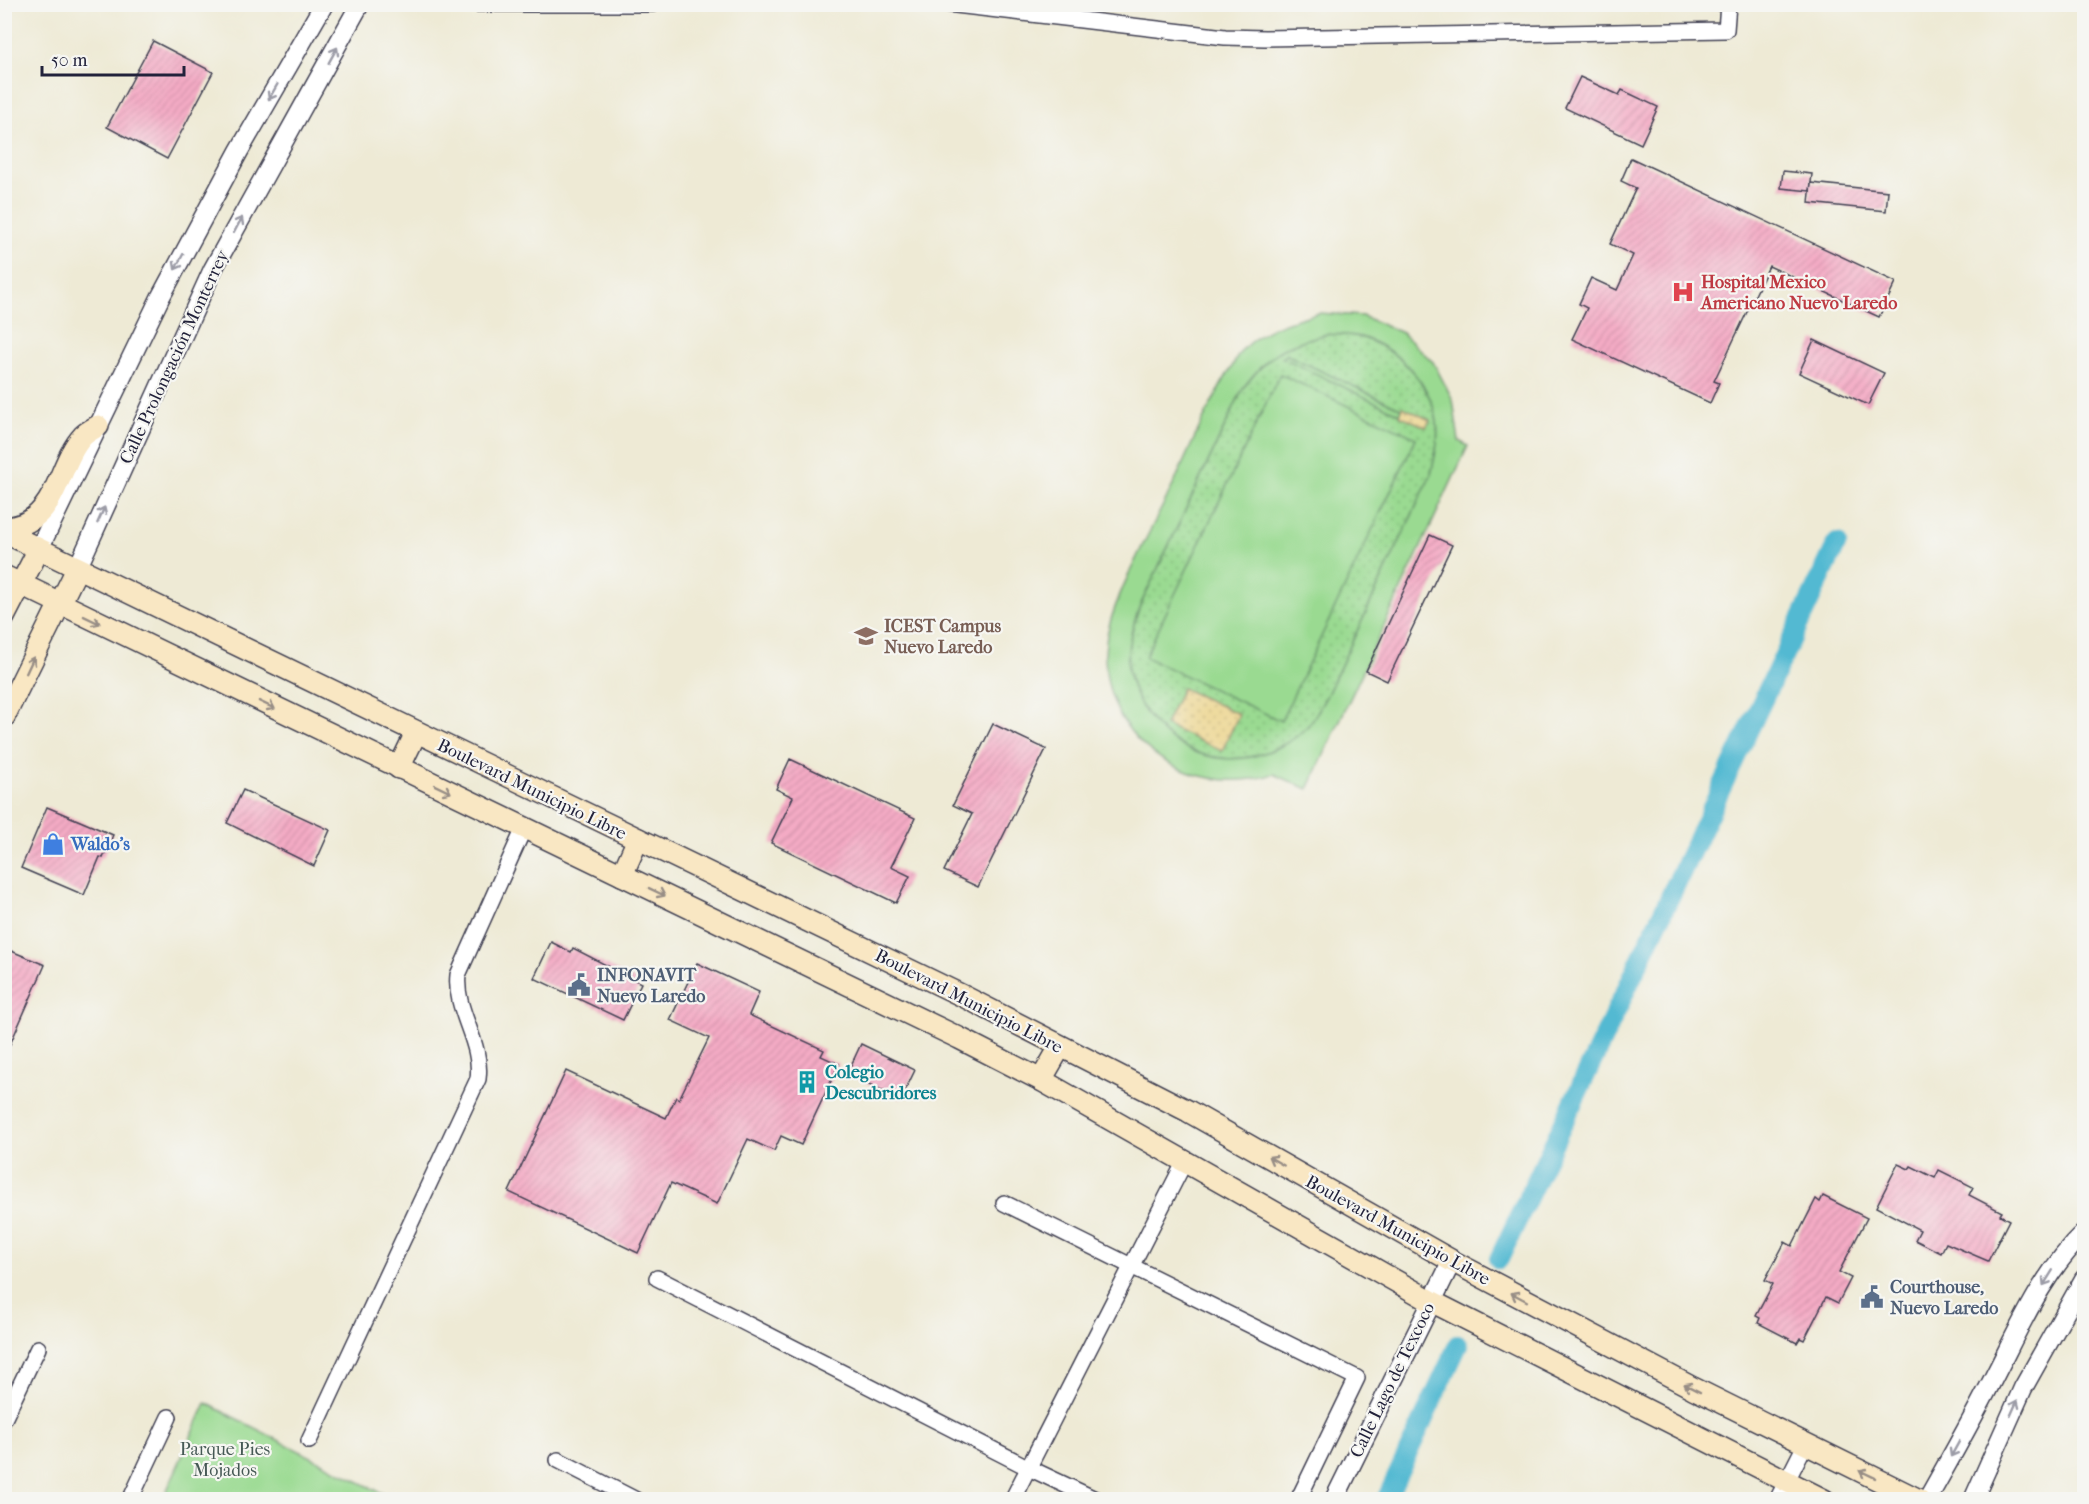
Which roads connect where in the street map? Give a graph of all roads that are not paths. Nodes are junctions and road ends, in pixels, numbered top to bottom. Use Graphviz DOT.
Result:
graph roads {
  1 [pos="324,4"];
  2 [pos="360,4"];
  3 [pos="452,4"];
  4 [pos="654,4"];
  5 [pos="947,4"];
  6 [pos="1728,4"];
  7 [pos="98,426"];
  8 [pos="4,530"];
  9 [pos="39,549"];
  10 [pos="76,569"];
  11 [pos="13,580"];
  12 [pos="58,604"];
  13 [pos="4,617"];
  14 [pos="4,717"];
  15 [pos="416,733"];
  16 [pos="399,768"];
  17 [pos="524,828"];
  18 [pos="638,839"];
  19 [pos="622,875"];
  20 [pos="1060,1047"];
  21 [pos="1041,1080"];
  22 [pos="1184,1163"];
  23 [pos="1004,1203"];
  24 [pos="2085,1233"];
  25 [pos="1452,1261"];
  26 [pos="1132,1266"];
  27 [pos="657,1278"];
  28 [pos="2085,1280"];
  29 [pos="1431,1301"];
  30 [pos="38,1347"];
  31 [pos="168,1418"];
  32 [pos="4,1419"];
  33 [pos="309,1441"];
  34 [pos="1806,1443"];
  35 [pos="558,1460"];
  36 [pos="1029,1468"];
  37 [pos="1782,1490"];
  38 [pos="130,1500"];
  39 [pos="636,1500"];
  40 [pos="1012,1500"];
  41 [pos="1097,1500"];
  42 [pos="1298,1500"];
  43 [pos="1334,1500"];
  44 [pos="1824,1500"];
  45 [pos="1919,1500"];
  46 [pos="1927,1500"];
  47 [pos="1973,1500"];
  1 -- 7 [label="street, Calle Prolongación Monterrey, one-way"];
  10 -- 2 [label="street, Calle Prolongación Monterrey, one-way"];
  3 -- 4 [label="street"];
  5 -- 6 [label="street"];
  7 -- 8 [label="main road"];
  7 -- 9 [label="street, Calle Prolongación Monterrey"];
  8 -- 9 [label="main road, Boulevard Municipio Libre"];
  9 -- 10 [label="main road, Boulevard Municipio Libre"];
  9 -- 11 [label="main road, Calle Prolongación Monterrey"];
  10 -- 12 [label="main road, Calle Prolongación Monterrey"];
  10 -- 15 [label="main road, Boulevard Municipio Libre"];
  11 -- 12 [label="main road, Boulevard Municipio Libre"];
  11 -- 13 [label="main road, Calle Prolongación Monterrey"];
  14 -- 12 [label="main road, Calle Prolongación Monterrey, one-way"];
  12 -- 16 [label="main road, Boulevard Municipio Libre, one-way"];
  15 -- 16 [label="main road"];
  15 -- 18 [label="main road, Boulevard Municipio Libre"];
  16 -- 17 [label="main road, Boulevard Municipio Libre, one-way"];
  17 -- 19 [label="main road, Boulevard Municipio Libre"];
  17 -- 33 [label="street"];
  18 -- 19 [label="main road"];
  18 -- 20 [label="main road, Boulevard Municipio Libre"];
  19 -- 21 [label="main road, Boulevard Municipio Libre, one-way"];
  20 -- 21 [label="main road"];
  25 -- 20 [label="main road, Boulevard Municipio Libre, one-way"];
  21 -- 22 [label="main road, Boulevard Municipio Libre"];
  22 -- 26 [label="street"];
  22 -- 29 [label="main road, Boulevard Municipio Libre"];
  23 -- 26 [label="street"];
  24 -- 46 [label="street, one-way"];
  25 -- 29 [label="street, Calle Lago de Texcoco"];
  34 -- 25 [label="main road, Boulevard Municipio Libre, one-way"];
  26 -- 36 [label="street"];
  26 -- 42 [label="street"];
  27 -- 36 [label="street"];
  47 -- 28 [label="street, one-way"];
  29 -- 37 [label="main road, Boulevard Municipio Libre"];
  29 -- 43 [label="street, Calle Lago de Texcoco"];
  30 -- 32 [label="street"];
  31 -- 38 [label="street"];
  34 -- 37 [label="street"];
  45 -- 34 [label="main road, Boulevard Municipio Libre, one-way"];
  35 -- 39 [label="street"];
  36 -- 40 [label="street"];
  36 -- 41 [label="street"];
  37 -- 44 [label="main road, Boulevard Municipio Libre"];
}
